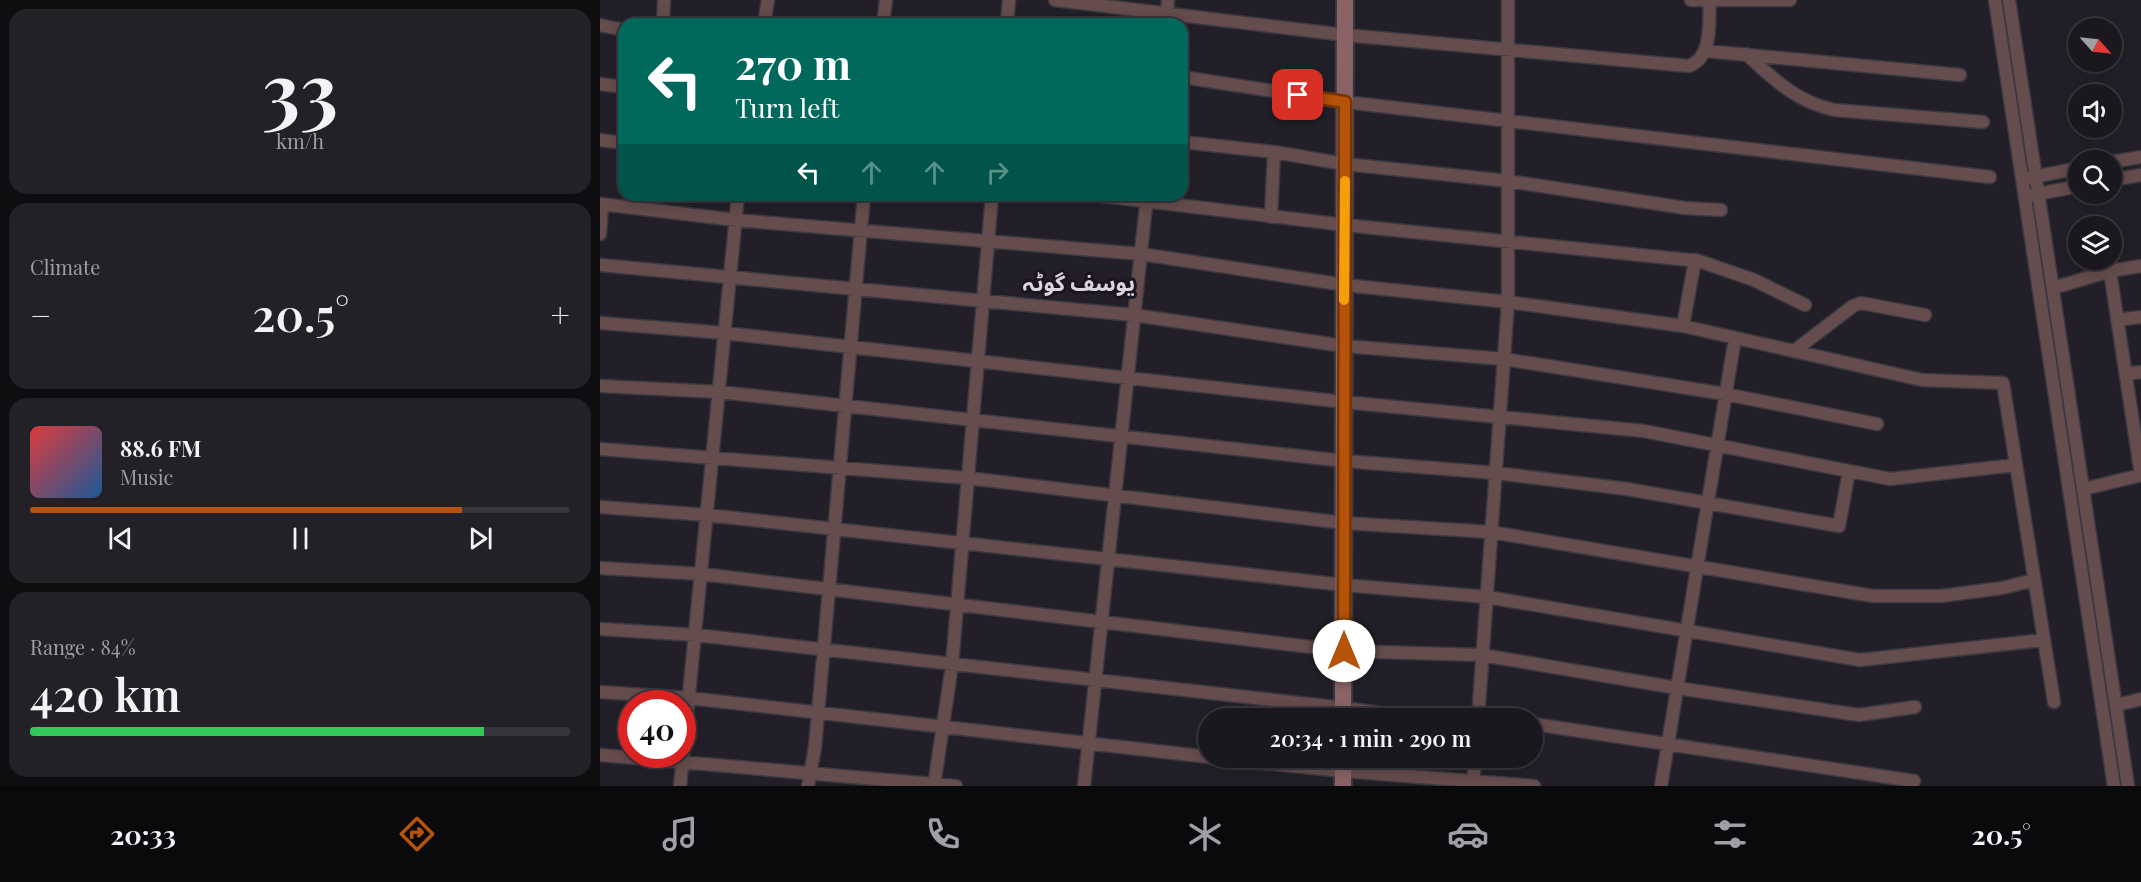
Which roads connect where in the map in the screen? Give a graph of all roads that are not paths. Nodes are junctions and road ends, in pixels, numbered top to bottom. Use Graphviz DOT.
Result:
graph roads {
  1 [pos="664,0"];
  2 [pos="768,0"];
  3 [pos="885,0"];
  4 [pos="1009,0"];
  5 [pos="1055,0"];
  6 [pos="1345,0"];
  7 [pos="1508,0"];
  8 [pos="1691,0"];
  9 [pos="1790,0"];
  10 [pos="1995,0"];
  11 [pos="2009,0"];
  12 [pos="1710,1"];
  13 [pos="1167,12"];
  14 [pos="663,18"];
  15 [pos="765,18"];
  16 [pos="884,18"];
  17 [pos="1008,18"];
  18 [pos="600,25"];
  19 [pos="618,29"];
  20 [pos="1345,35"];
  21 [pos="1508,49"];
  22 [pos="1706,51"];
  23 [pos="1746,54"];
  24 [pos="1960,75"];
  25 [pos="1188,78"];
  26 [pos="600,84"];
  27 [pos="618,86"];
  28 [pos="1345,102"];
  29 [pos="1508,119"];
  30 [pos="1983,122"];
  31 [pos="600,140"];
  32 [pos="618,142"];
  33 [pos="1188,143"];
  34 [pos="1274,152"];
  35 [pos="2141,157"];
  36 [pos="2122,160"];
  37 [pos="1345,164"];
  38 [pos="2068,170"];
  39 [pos="2036,175"];
  40 [pos="2141,175"];
  41 [pos="1990,177"];
  42 [pos="2122,178"];
  43 [pos="1508,181"];
  44 [pos="2022,181"];
  45 [pos="2068,188"];
  46 [pos="2039,193"];
  47 [pos="2025,199"];
  48 [pos="634,201"];
  49 [pos="738,201"];
  50 [pos="863,201"];
  51 [pos="991,201"];
  52 [pos="1147,201"];
  53 [pos="1161,201"];
  54 [pos="601,204"];
  55 [pos="633,208"];
  56 [pos="1721,210"];
  57 [pos="1271,217"];
  58 [pos="736,220"];
  59 [pos="1345,225"];
  60 [pos="860,230"];
  61 [pos="600,234"];
  62 [pos="988,241"];
  63 [pos="1508,241"];
  64 [pos="1141,254"];
  65 [pos="1695,260"];
  66 [pos="600,265"];
  67 [pos="2141,266"];
  68 [pos="2110,271"];
  69 [pos="730,279"];
  70 [pos="1344,285"];
  71 [pos="2053,288"];
  72 [pos="854,290"];
  73 [pos="983,302"];
  74 [pos="1508,302"];
  75 [pos="1805,305"];
  76 [pos="1134,315"];
  77 [pos="1924,315"];
  78 [pos="2141,317"];
  79 [pos="2117,320"];
  80 [pos="600,323"];
  81 [pos="1683,326"];
  82 [pos="725,333"];
  83 [pos="1735,338"];
  84 [pos="1344,346"];
  85 [pos="849,347"];
  86 [pos="1794,351"];
  87 [pos="1504,359"];
  88 [pos="978,360"];
  89 [pos="2141,372"];
  90 [pos="2126,374"];
  91 [pos="1128,376"];
  92 [pos="600,386"];
  93 [pos="720,392"];
  94 [pos="1725,394"];
  95 [pos="1344,402"];
  96 [pos="844,406"];
  97 [pos="1500,418"];
  98 [pos="973,420"];
  99 [pos="2137,423"];
  100 [pos="1877,424"];
  101 [pos="1120,436"];
  102 [pos="1717,445"];
  103 [pos="600,449"];
  104 [pos="713,457"];
  105 [pos="1344,461"];
  106 [pos="2016,465"];
  107 [pos="838,469"];
  108 [pos="1849,471"];
  109 [pos="1496,473"];
  110 [pos="2141,475"];
  111 [pos="968,478"];
  112 [pos="2084,489"];
  113 [pos="1113,495"];
  114 [pos="1707,505"];
  115 [pos="600,507"];
  116 [pos="707,515"];
  117 [pos="1344,523"];
  118 [pos="833,529"];
  119 [pos="1491,532"];
  120 [pos="962,543"];
  121 [pos="1107,559"];
  122 [pos="600,568"];
  123 [pos="1697,568"];
  124 [pos="702,573"];
  125 [pos="2034,580"];
  126 [pos="1344,585"];
  127 [pos="828,589"];
  128 [pos="1487,597"];
  129 [pos="957,605"];
  130 [pos="1101,622"];
  131 [pos="600,629"];
  132 [pos="1686,631"];
  133 [pos="696,635"];
  134 [pos="2044,640"];
  135 [pos="822,650"];
  136 [pos="1344,651"];
  137 [pos="1482,655"];
  138 [pos="952,665"];
  139 [pos="1095,681"];
  140 [pos="1677,688"];
  141 [pos="690,690"];
  142 [pos="600,692"];
  143 [pos="618,693"];
  144 [pos="696,699"];
  145 [pos="2141,699"];
  146 [pos="2054,702"];
  147 [pos="2117,705"];
  148 [pos="1915,707"];
  149 [pos="1305,708"];
  150 [pos="1344,708"];
  151 [pos="1479,708"];
  152 [pos="818,713"];
  153 [pos="1543,725"];
  154 [pos="943,728"];
  155 [pos="1668,742"];
  156 [pos="1088,745"];
  157 [pos="600,755"];
  158 [pos="1198,756"];
  159 [pos="618,757"];
  160 [pos="696,763"];
  161 [pos="682,768"];
  162 [pos="1308,768"];
  163 [pos="1474,768"];
  164 [pos="810,772"];
  165 [pos="1343,772"];
  166 [pos="1914,781"];
  167 [pos="934,784"];
  168 [pos="1473,784"];
  169 [pos="681,786"];
  170 [pos="808,786"];
  171 [pos="956,786"];
  172 [pos="1084,786"];
  173 [pos="1534,786"];
  174 [pos="1661,786"];
  175 [pos="2114,786"];
  176 [pos="2128,786"];
  1 -- 14 [label="street"];
  2 -- 15 [label="street"];
  3 -- 16 [label="street"];
  4 -- 17 [label="street"];
  5 -- 13 [label="street"];
  6 -- 20 [label="street"];
  7 -- 21 [label="street"];
  8 -- 12 [label="street"];
  9 -- 12 [label="street"];
  10 -- 44 [label="street"];
  11 -- 39 [label="street"];
  12 -- 22 [label="street"];
  13 -- 20 [label="street"];
  18 -- 19 [label="street"];
  20 -- 21 [label="street"];
  20 -- 28 [label="street"];
  21 -- 22 [label="street"];
  21 -- 29 [label="street"];
  22 -- 23 [label="street"];
  23 -- 24 [label="street"];
  23 -- 30 [label="street"];
  25 -- 28 [label="street"];
  26 -- 27 [label="street"];
  28 -- 29 [label="street"];
  28 -- 37 [label="street"];
  29 -- 41 [label="street"];
  29 -- 43 [label="street"];
  31 -- 32 [label="street"];
  33 -- 34 [label="street"];
  34 -- 37 [label="street"];
  34 -- 57 [label="street"];
  35 -- 36 [label="street"];
  37 -- 43 [label="street"];
  37 -- 59 [label="street"];
  38 -- 39 [label="street"];
  39 -- 44 [label="street"];
  39 -- 46 [label="street"];
  40 -- 42 [label="street"];
  43 -- 56 [label="street"];
  43 -- 63 [label="street"];
  44 -- 47 [label="street"];
  45 -- 46 [label="street"];
  46 -- 47 [label="street"];
  46 -- 71 [label="street"];
  47 -- 175 [label="street"];
  48 -- 55 [label="street"];
  49 -- 58 [label="street"];
  50 -- 60 [label="street"];
  51 -- 62 [label="street"];
  52 -- 64 [label="street"];
  53 -- 57 [label="street"];
  54 -- 55 [label="street"];
  54 -- 61 [label="street"];
  55 -- 58 [label="street"];
  57 -- 59 [label="street"];
  58 -- 60 [label="street"];
  58 -- 69 [label="street"];
  59 -- 63 [label="street"];
  59 -- 70 [label="street"];
  60 -- 62 [label="street"];
  60 -- 72 [label="street"];
  62 -- 64 [label="street"];
  62 -- 73 [label="street"];
  63 -- 65 [label="street"];
  63 -- 74 [label="street"];
  64 -- 70 [label="street"];
  64 -- 76 [label="street"];
  65 -- 75 [label="street"];
  65 -- 81 [label="street"];
  66 -- 69 [label="street"];
  67 -- 68 [label="street"];
  68 -- 71 [label="street"];
  68 -- 79 [label="street"];
  69 -- 72 [label="street"];
  69 -- 82 [label="street"];
  70 -- 74 [label="street"];
  70 -- 84 [label="street"];
  71 -- 112 [label="street"];
  72 -- 73 [label="street"];
  72 -- 85 [label="street"];
  73 -- 76 [label="street"];
  73 -- 88 [label="street"];
  74 -- 81 [label="street"];
  74 -- 87 [label="street"];
  76 -- 84 [label="street"];
  76 -- 91 [label="street"];
  77 -- 86 [label="street"];
  78 -- 79 [label="street"];
  79 -- 90 [label="street"];
  80 -- 82 [label="street"];
  81 -- 83 [label="street"];
  82 -- 85 [label="street"];
  82 -- 93 [label="street"];
  83 -- 86 [label="street"];
  83 -- 94 [label="street"];
  84 -- 87 [label="street"];
  84 -- 95 [label="street"];
  85 -- 88 [label="street"];
  85 -- 96 [label="street"];
  86 -- 106 [label="street"];
  87 -- 94 [label="street"];
  87 -- 97 [label="street"];
  88 -- 91 [label="street"];
  88 -- 98 [label="street"];
  89 -- 90 [label="street"];
  90 -- 99 [label="street"];
  91 -- 95 [label="street"];
  91 -- 101 [label="street"];
  92 -- 93 [label="street"];
  93 -- 96 [label="street"];
  93 -- 104 [label="street"];
  94 -- 100 [label="street"];
  94 -- 102 [label="street"];
  95 -- 97 [label="street"];
  95 -- 105 [label="street"];
  96 -- 98 [label="street"];
  96 -- 107 [label="street"];
  97 -- 102 [label="street"];
  97 -- 109 [label="street"];
  98 -- 101 [label="street"];
  98 -- 111 [label="street"];
  99 -- 110 [label="street"];
  101 -- 105 [label="street"];
  101 -- 113 [label="street"];
  102 -- 108 [label="street"];
  102 -- 114 [label="street"];
  103 -- 104 [label="street"];
  104 -- 107 [label="street"];
  104 -- 116 [label="street"];
  105 -- 109 [label="street"];
  105 -- 117 [label="street"];
  106 -- 108 [label="street"];
  106 -- 125 [label="street"];
  107 -- 111 [label="street"];
  107 -- 118 [label="street"];
  108 -- 114 [label="street"];
  109 -- 114 [label="street"];
  109 -- 119 [label="street"];
  110 -- 112 [label="street"];
  111 -- 113 [label="street"];
  111 -- 120 [label="street"];
  112 -- 147 [label="street"];
  113 -- 117 [label="street"];
  113 -- 121 [label="street"];
  114 -- 123 [label="street"];
  115 -- 116 [label="street"];
  116 -- 118 [label="street"];
  116 -- 124 [label="street"];
  117 -- 119 [label="street"];
  117 -- 126 [label="street"];
  118 -- 120 [label="street"];
  118 -- 127 [label="street"];
  119 -- 123 [label="street"];
  119 -- 128 [label="street"];
  120 -- 121 [label="street"];
  120 -- 129 [label="street"];
  121 -- 126 [label="street"];
  121 -- 130 [label="street"];
  122 -- 124 [label="street"];
  123 -- 125 [label="street"];
  123 -- 132 [label="street"];
  124 -- 127 [label="street"];
  124 -- 133 [label="street"];
  125 -- 134 [label="street"];
  126 -- 128 [label="street"];
  126 -- 136 [label="street"];
  127 -- 129 [label="street"];
  127 -- 135 [label="street"];
  128 -- 132 [label="street"];
  128 -- 137 [label="street"];
  129 -- 130 [label="street"];
  129 -- 138 [label="street"];
  130 -- 136 [label="street"];
  130 -- 139 [label="street"];
  131 -- 133 [label="street"];
  132 -- 134 [label="street"];
  132 -- 140 [label="street"];
  133 -- 135 [label="street"];
  133 -- 141 [label="street"];
  134 -- 146 [label="street"];
  135 -- 138 [label="street"];
  135 -- 152 [label="street"];
  136 -- 137 [label="street"];
  136 -- 150 [label="street"];
  137 -- 140 [label="street"];
  137 -- 151 [label="street"];
  138 -- 139 [label="street"];
  138 -- 154 [label="street"];
  139 -- 149 [label="street"];
  139 -- 156 [label="street"];
  140 -- 148 [label="street"];
  140 -- 155 [label="street"];
  142 -- 143 [label="street"];
  144 -- 152 [label="street"];
  145 -- 147 [label="street"];
  147 -- 176 [label="street"];
  152 -- 154 [label="street"];
  152 -- 164 [label="street"];
  153 -- 155 [label="street"];
  154 -- 156 [label="street"];
  154 -- 167 [label="street"];
  155 -- 166 [label="street"];
  155 -- 174 [label="street"];
  156 -- 158 [label="street"];
  156 -- 172 [label="street"];
  157 -- 159 [label="street"];
  160 -- 164 [label="street"];
  161 -- 169 [label="street"];
  162 -- 165 [label="street"];
  163 -- 168 [label="street"];
  164 -- 167 [label="street"];
  164 -- 170 [label="street"];
  165 -- 168 [label="street"];
  167 -- 171 [label="street"];
  168 -- 173 [label="street"];
}
